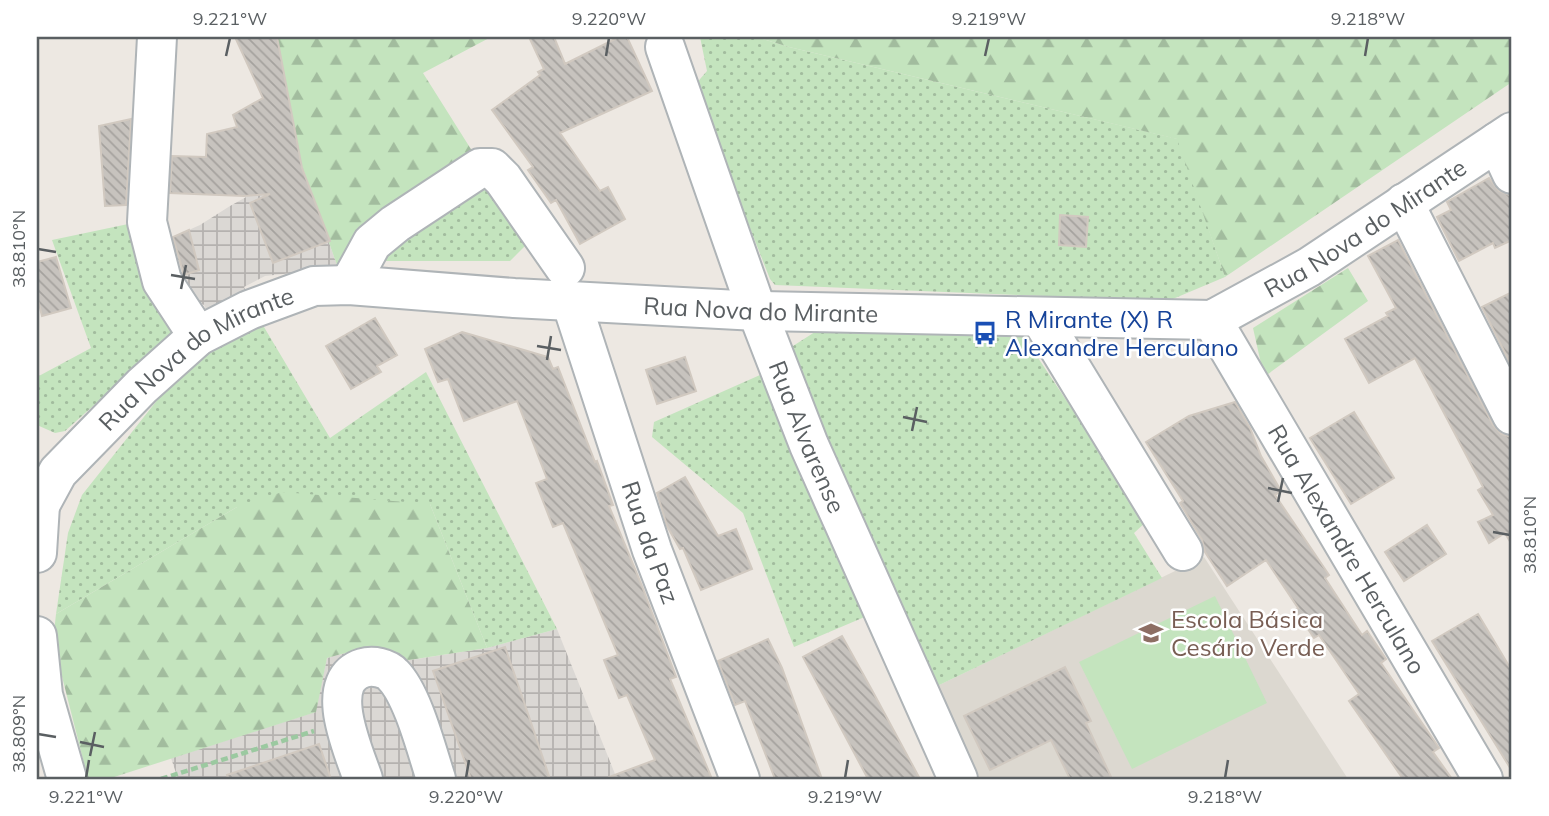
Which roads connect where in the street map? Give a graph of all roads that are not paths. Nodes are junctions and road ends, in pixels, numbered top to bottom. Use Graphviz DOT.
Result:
graph roads {
  1 [pos="157,37"];
  2 [pos="664,47"];
  3 [pos="1507,150"];
  4 [pos="1404,203"];
  5 [pos="568,284"];
  6 [pos="349,285"];
  7 [pos="757,311"];
  8 [pos="1040,317"];
  9 [pos="1212,320"];
  10 [pos="198,336"];
  11 [pos="1512,415"];
  12 [pos="38,498"];
  13 [pos="1183,551"];
  14 [pos="37,553"];
  15 [pos="37,636"];
  16 [pos="67,779"];
  17 [pos="363,779"];
  18 [pos="436,779"];
  19 [pos="740,779"];
  20 [pos="958,779"];
  21 [pos="1483,779"];
  1 -- 10 [label="street"];
  2 -- 7 [label="street, Rua Alvarense"];
  3 -- 4 [label="street, Rua Nova do Mirante"];
  4 -- 9 [label="street, Rua Nova do Mirante"];
  4 -- 11 [label="street"];
  5 -- 6 [label="street, Rua Nova do Mirante"];
  5 -- 6 [label="street, Rua da Paz"];
  5 -- 7 [label="street, Rua Nova do Mirante"];
  5 -- 19 [label="street, Rua da Paz"];
  6 -- 10 [label="street, Rua Nova do Mirante"];
  7 -- 8 [label="street, Rua Nova do Mirante"];
  7 -- 20 [label="street, Rua Alvarense"];
  8 -- 9 [label="street, Rua Nova do Mirante"];
  8 -- 13 [label="street"];
  9 -- 21 [label="street, Rua Alexandre Herculano"];
  10 -- 12 [label="street, Rua Nova do Mirante"];
  12 -- 14 [label="street"];
  15 -- 16 [label="street"];
  17 -- 18 [label="street"];
}
